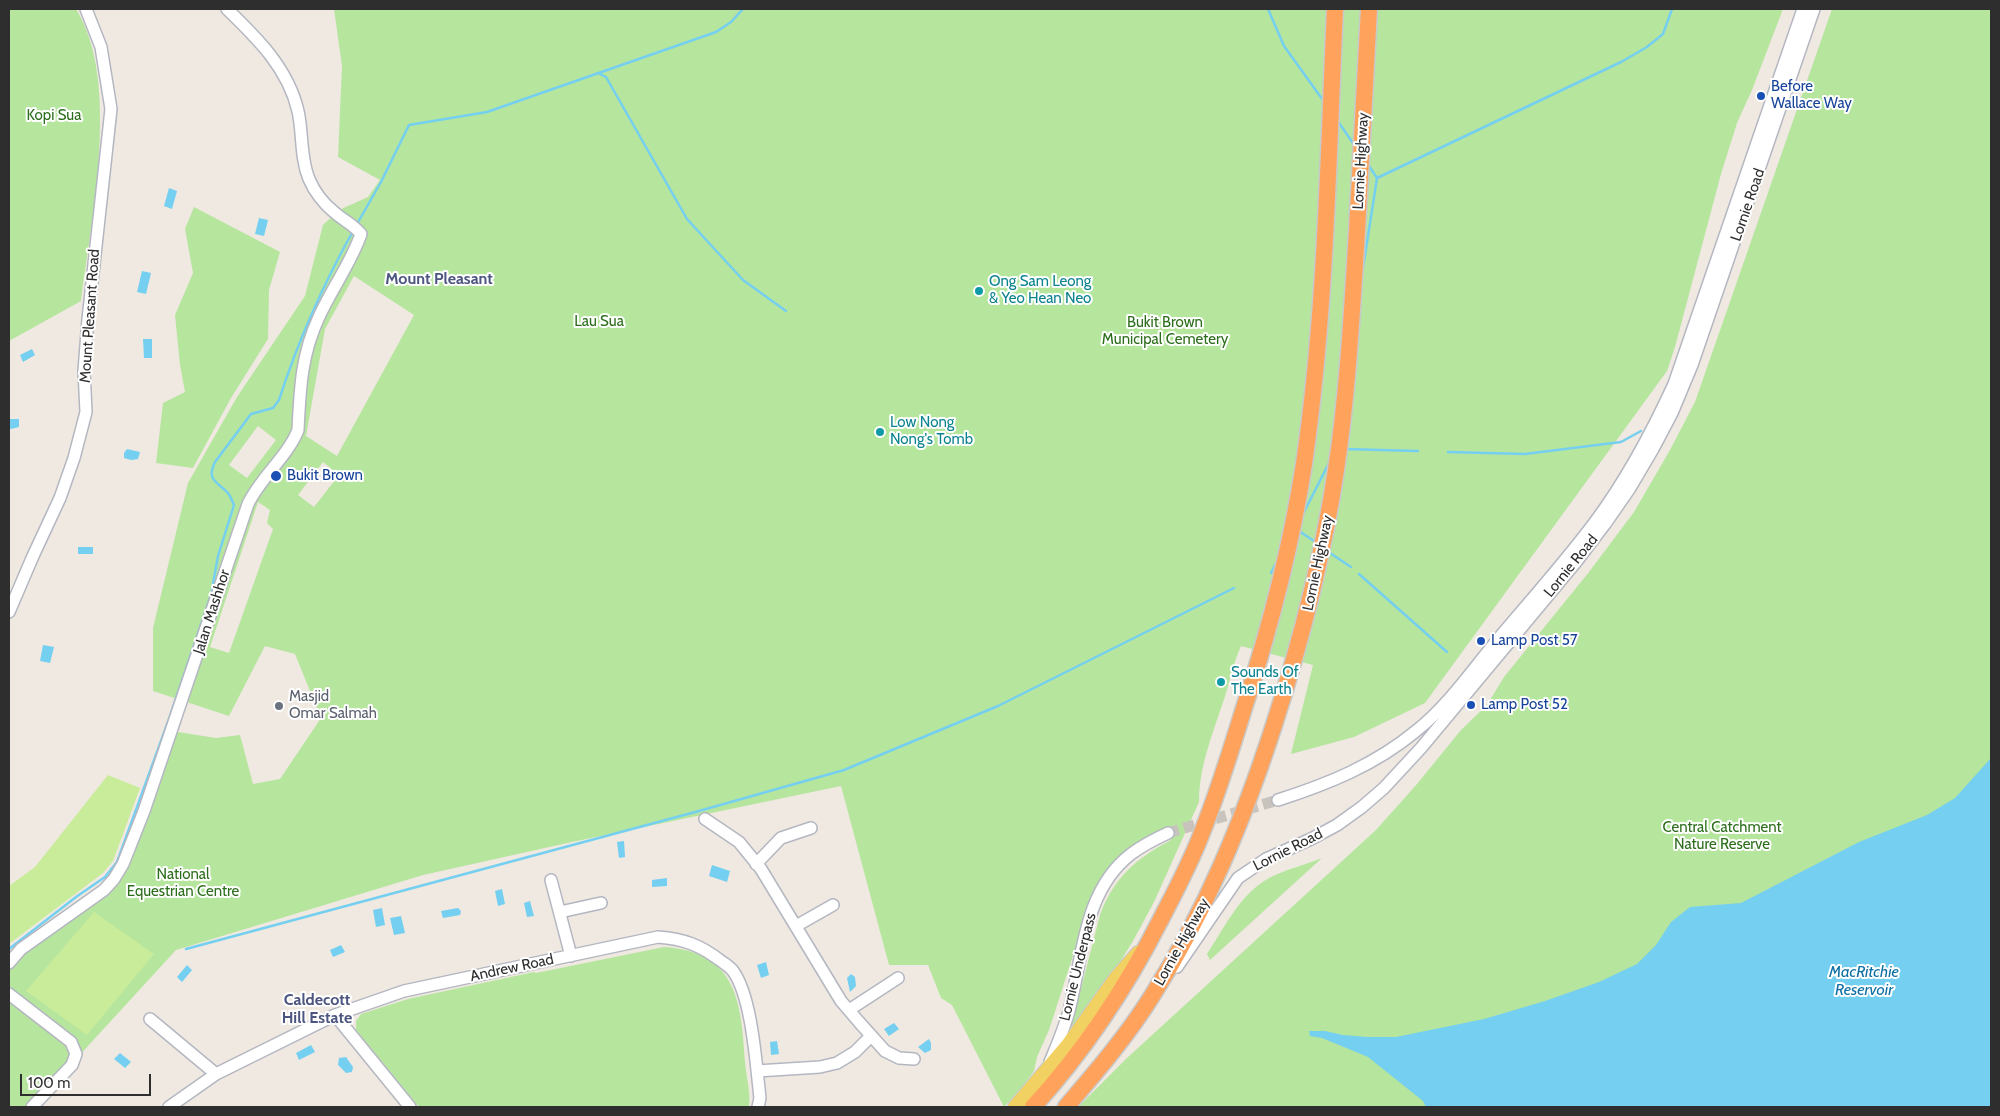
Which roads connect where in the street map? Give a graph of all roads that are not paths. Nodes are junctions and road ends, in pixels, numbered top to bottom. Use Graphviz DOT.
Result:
graph roads {
  1 [pos="86,9"];
  2 [pos="227,9"];
  3 [pos="1335,9"];
  4 [pos="1369,9"];
  5 [pos="1804,9"];
  6 [pos="1814,9"];
  7 [pos="1722,265"];
  8 [pos="9,612"];
  9 [pos="1278,800"];
  10 [pos="705,819"];
  11 [pos="811,828"];
  12 [pos="1168,833"];
  13 [pos="756,864"];
  14 [pos="552,880"];
  15 [pos="601,903"];
  16 [pos="833,906"];
  17 [pos="560,912"];
  18 [pos="796,926"];
  19 [pos="1151,939"];
  20 [pos="571,956"];
  21 [pos="9,963"];
  22 [pos="898,978"];
  23 [pos="9,994"];
  24 [pos="1150,999"];
  25 [pos="849,1010"];
  26 [pos="336,1015"];
  27 [pos="150,1019"];
  28 [pos="872,1036"];
  29 [pos="914,1059"];
  30 [pos="757,1071"];
  31 [pos="1046,1072"];
  32 [pos="216,1074"];
  33 [pos="32,1107"];
  34 [pos="169,1107"];
  35 [pos="410,1107"];
  36 [pos="758,1107"];
  37 [pos="1015,1107"];
  38 [pos="1034,1107"];
  39 [pos="1066,1107"];
  1 -- 8 [label="street, Mount Pleasant Road"];
  2 -- 21 [label="street, Jalan Mashhor"];
  3 -- 19 [label="highway, Lornie Highway"];
  4 -- 24 [label="highway, Lornie Highway"];
  5 -- 7 [label="street, Lornie Road"];
  6 -- 7 [label="street, Lornie Road"];
  7 -- 9 [label="street, Lornie Road"];
  7 -- 24 [label="street, Lornie Road"];
  10 -- 13 [label="street"];
  11 -- 13 [label="street"];
  12 -- 31 [label="street, Lornie Underpass"];
  13 -- 18 [label="street"];
  14 -- 17 [label="street"];
  15 -- 17 [label="street"];
  16 -- 18 [label="street"];
  17 -- 20 [label="street"];
  18 -- 25 [label="street"];
  19 -- 31 [label="main road"];
  19 -- 38 [label="highway, Lornie Highway"];
  20 -- 26 [label="street, Andrew Road"];
  20 -- 30 [label="street, Andrew Road"];
  22 -- 25 [label="street"];
  23 -- 33 [label="street"];
  24 -- 39 [label="highway, Lornie Highway"];
  25 -- 28 [label="street"];
  26 -- 32 [label="street, Andrew Road"];
  26 -- 35 [label="street"];
  27 -- 32 [label="street"];
  28 -- 29 [label="street"];
  28 -- 30 [label="street"];
  30 -- 36 [label="street, Andrew Road"];
  31 -- 37 [label="main road"];
  32 -- 34 [label="street, Andrew Road"];
}
